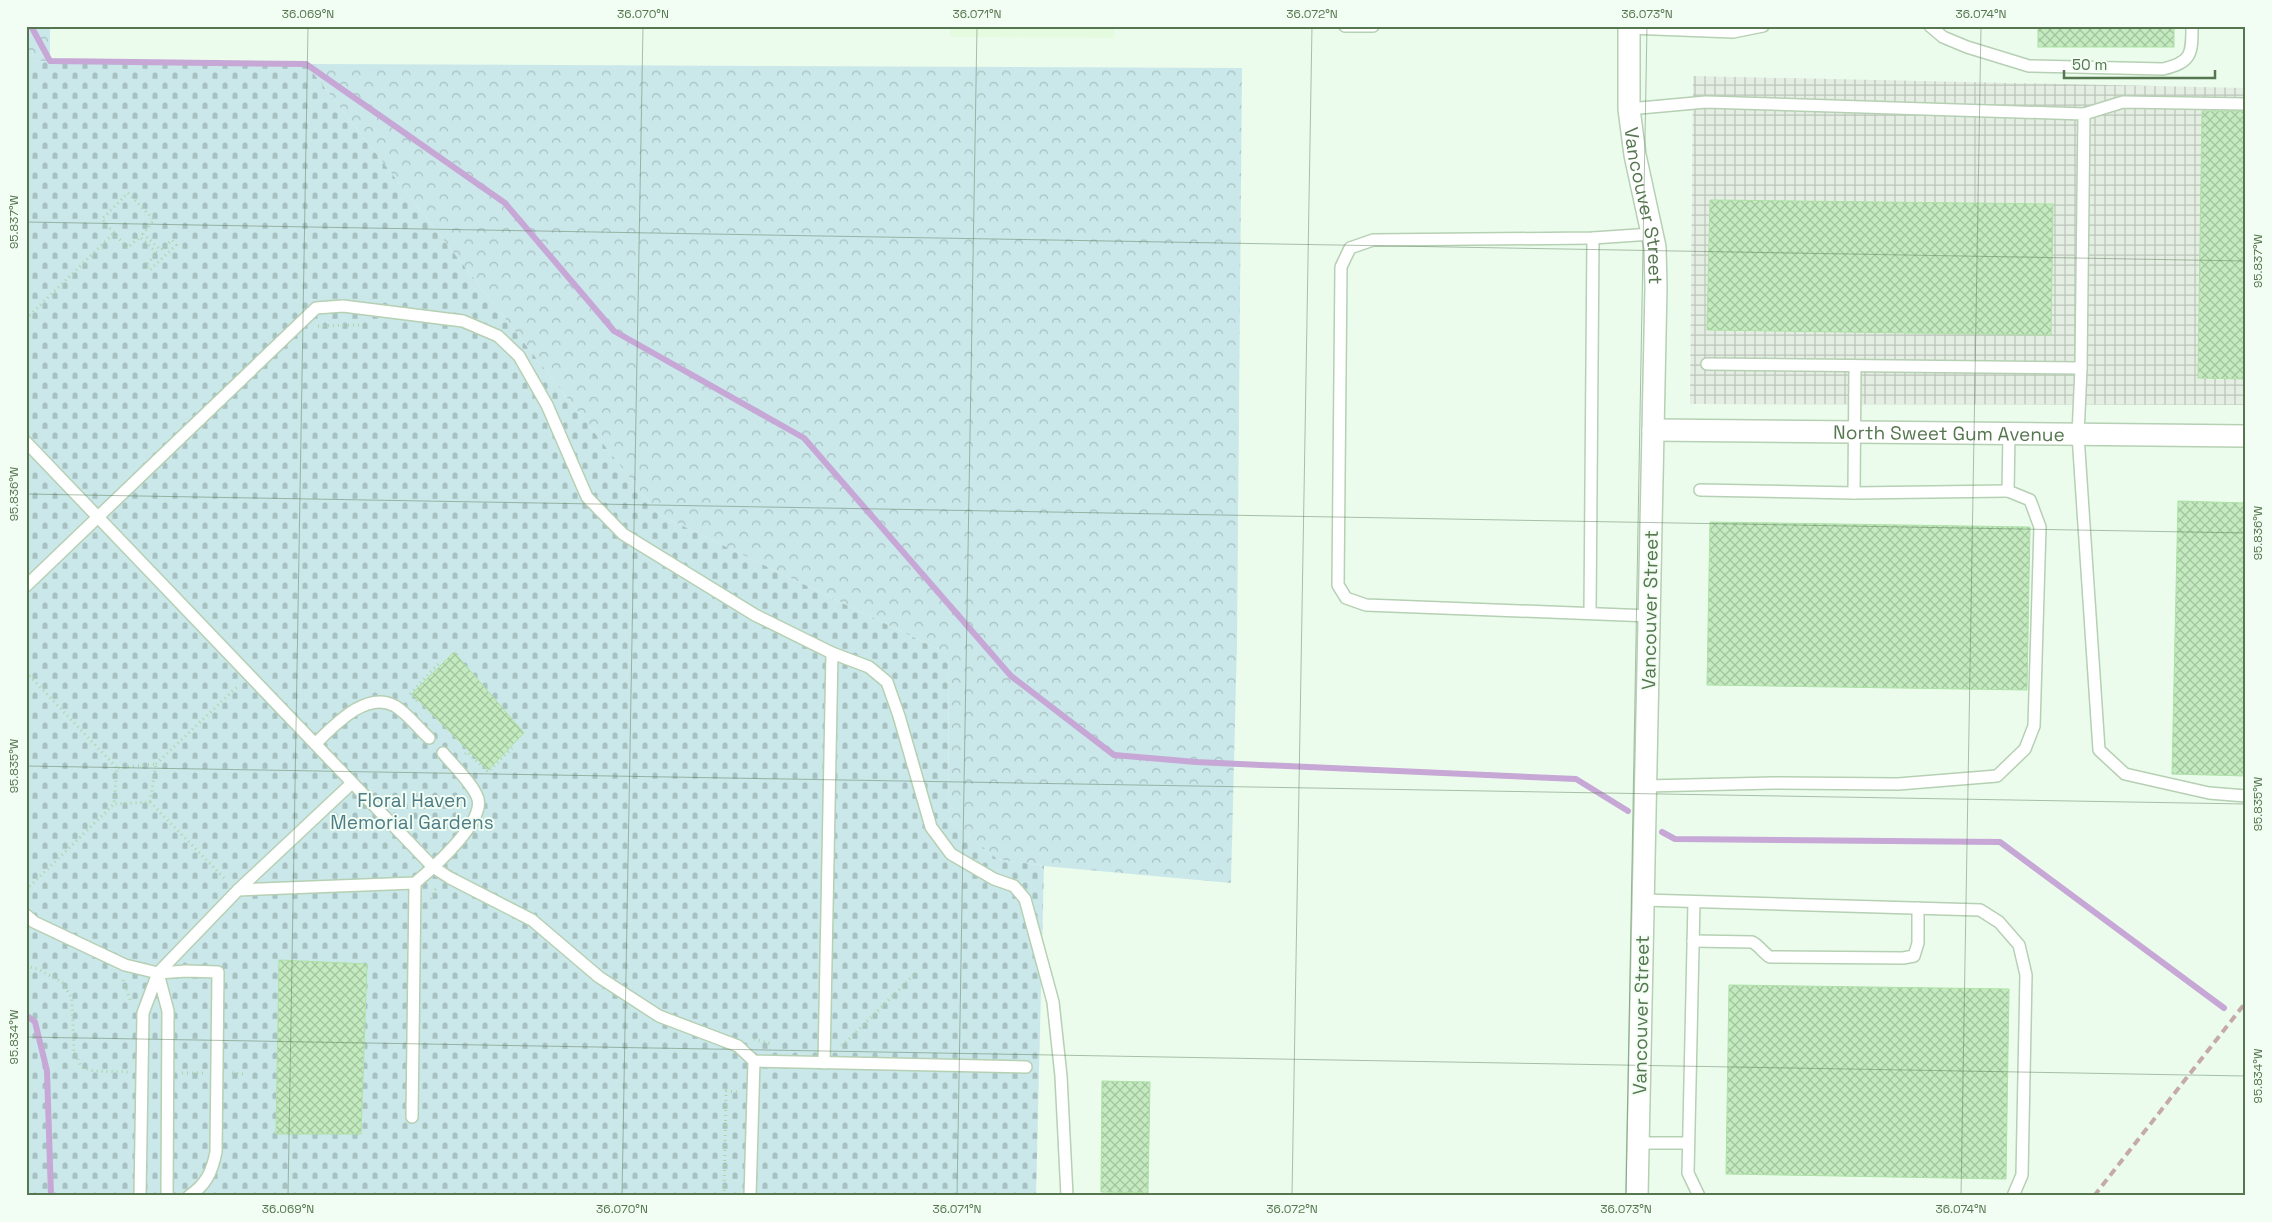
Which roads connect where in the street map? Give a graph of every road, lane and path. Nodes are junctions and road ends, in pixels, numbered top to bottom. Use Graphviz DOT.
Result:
graph roads {
  1 [pos="1345,26"];
  2 [pos="1373,26"];
  3 [pos="1763,26"];
  4 [pos="1930,26"];
  5 [pos="2192,26"];
  6 [pos="1629,27"];
  7 [pos="2246,104"];
  8 [pos="1629,109"];
  9 [pos="2084,114"];
  10 [pos="114,233"];
  11 [pos="1652,234"];
  12 [pos="1593,238"];
  13 [pos="26,319"];
  14 [pos="364,322"];
  15 [pos="309,326"];
  16 [pos="1707,364"];
  17 [pos="1855,366"];
  18 [pos="2081,368"];
  19 [pos="1654,430"];
  20 [pos="1856,432"];
  21 [pos="2009,434"];
  22 [pos="2078,434"];
  23 [pos="2246,436"];
  24 [pos="26,442"];
  25 [pos="1700,490"];
  26 [pos="2008,491"];
  27 [pos="1854,492"];
  28 [pos="98,518"];
  29 [pos="26,586"];
  30 [pos="1590,614"];
  31 [pos="1650,616"];
  32 [pos="832,653"];
  33 [pos="439,663"];
  34 [pos="26,672"];
  35 [pos="238,679"];
  36 [pos="241,683"];
  37 [pos="244,687"];
  38 [pos="423,708"];
  39 [pos="429,738"];
  40 [pos="316,743"];
  41 [pos="512,748"];
  42 [pos="443,753"];
  43 [pos="459,759"];
  44 [pos="156,764"];
  45 [pos="117,768"];
  46 [pos="352,783"];
  47 [pos="1646,786"];
  48 [pos="2246,796"];
  49 [pos="150,802"];
  50 [pos="114,804"];
  51 [pos="433,867"];
  52 [pos="229,882"];
  53 [pos="415,883"];
  54 [pos="26,890"];
  55 [pos="238,890"];
  56 [pos="1644,900"];
  57 [pos="1694,902"];
  58 [pos="1918,908"];
  59 [pos="26,915"];
  60 [pos="1693,941"];
  61 [pos="26,966"];
  62 [pos="916,973"];
  63 [pos="116,974"];
  64 [pos="158,974"];
  65 [pos="132,1010"];
  66 [pos="748,1037"];
  67 [pos="775,1045"];
  68 [pos="845,1053"];
  69 [pos="754,1061"];
  70 [pos="824,1063"];
  71 [pos="1026,1067"];
  72 [pos="142,1072"];
  73 [pos="168,1073"];
  74 [pos="217,1073"];
  75 [pos="244,1074"];
  76 [pos="412,1117"];
  77 [pos="1639,1143"];
  78 [pos="1688,1143"];
  79 [pos="140,1196"];
  80 [pos="167,1196"];
  81 [pos="189,1196"];
  82 [pos="750,1196"];
  83 [pos="1067,1196"];
  84 [pos="1637,1196"];
  85 [pos="1699,1196"];
  86 [pos="2013,1196"];
  1 -- 2 [label="lane"];
  3 -- 6 [label="lane"];
  4 -- 5 [label="lane"];
  6 -- 8 [label="street, Vancouver Street"];
  7 -- 9 [label="lane"];
  8 -- 9 [label="lane"];
  8 -- 11 [label="street, Vancouver Street"];
  9 -- 18 [label="lane"];
  10 -- 10 [label="path"];
  10 -- 13 [label="path"];
  11 -- 12 [label="lane"];
  11 -- 19 [label="street, Vancouver Street"];
  12 -- 30 [label="lane"];
  12 -- 30 [label="lane"];
  14 -- 15 [label="path"];
  16 -- 17 [label="lane"];
  17 -- 18 [label="lane"];
  17 -- 20 [label="lane"];
  18 -- 22 [label="lane"];
  19 -- 20 [label="street, North Sweet Gum Avenue"];
  19 -- 31 [label="street, Vancouver Street"];
  20 -- 21 [label="street, North Sweet Gum Avenue"];
  20 -- 27 [label="lane"];
  21 -- 22 [label="street, North Sweet Gum Avenue"];
  21 -- 26 [label="lane"];
  22 -- 23 [label="street, North Sweet Gum Avenue"];
  22 -- 48 [label="lane"];
  24 -- 28 [label="lane"];
  25 -- 27 [label="lane"];
  26 -- 27 [label="lane"];
  26 -- 47 [label="lane"];
  28 -- 29 [label="lane"];
  28 -- 32 [label="lane"];
  28 -- 40 [label="lane"];
  30 -- 31 [label="lane"];
  31 -- 47 [label="street, Vancouver Street"];
  32 -- 70 [label="lane"];
  32 -- 83 [label="lane"];
  33 -- 38 [label="path"];
  34 -- 45 [label="path"];
  35 -- 36 [label="path"];
  36 -- 37 [label="path"];
  36 -- 44 [label="path"];
  39 -- 40 [label="lane"];
  40 -- 46 [label="lane"];
  41 -- 43 [label="path"];
  42 -- 51 [label="lane"];
  44 -- 45 [label="path"];
  44 -- 49 [label="path"];
  45 -- 50 [label="path"];
  46 -- 51 [label="lane"];
  46 -- 55 [label="lane"];
  47 -- 56 [label="street, Vancouver Street"];
  49 -- 50 [label="path"];
  49 -- 52 [label="path"];
  50 -- 54 [label="path"];
  51 -- 53 [label="lane"];
  51 -- 69 [label="lane"];
  53 -- 55 [label="lane"];
  53 -- 76 [label="lane"];
  55 -- 64 [label="lane"];
  56 -- 57 [label="lane"];
  56 -- 77 [label="street, Vancouver Street"];
  57 -- 58 [label="lane"];
  57 -- 60 [label="lane"];
  58 -- 60 [label="lane"];
  58 -- 86 [label="lane"];
  59 -- 64 [label="lane"];
  60 -- 78 [label="lane"];
  61 -- 72 [label="path"];
  62 -- 68 [label="path"];
  63 -- 65 [label="path"];
  64 -- 72 [label="lane"];
  64 -- 73 [label="lane"];
  64 -- 74 [label="lane"];
  66 -- 67 [label="path"];
  69 -- 70 [label="lane"];
  69 -- 82 [label="lane"];
  70 -- 71 [label="lane"];
  72 -- 79 [label="lane"];
  73 -- 74 [label="path"];
  73 -- 80 [label="lane"];
  74 -- 75 [label="path"];
  74 -- 81 [label="lane"];
  77 -- 78 [label="lane"];
  77 -- 84 [label="street, Vancouver Street"];
  78 -- 85 [label="lane"];
}
